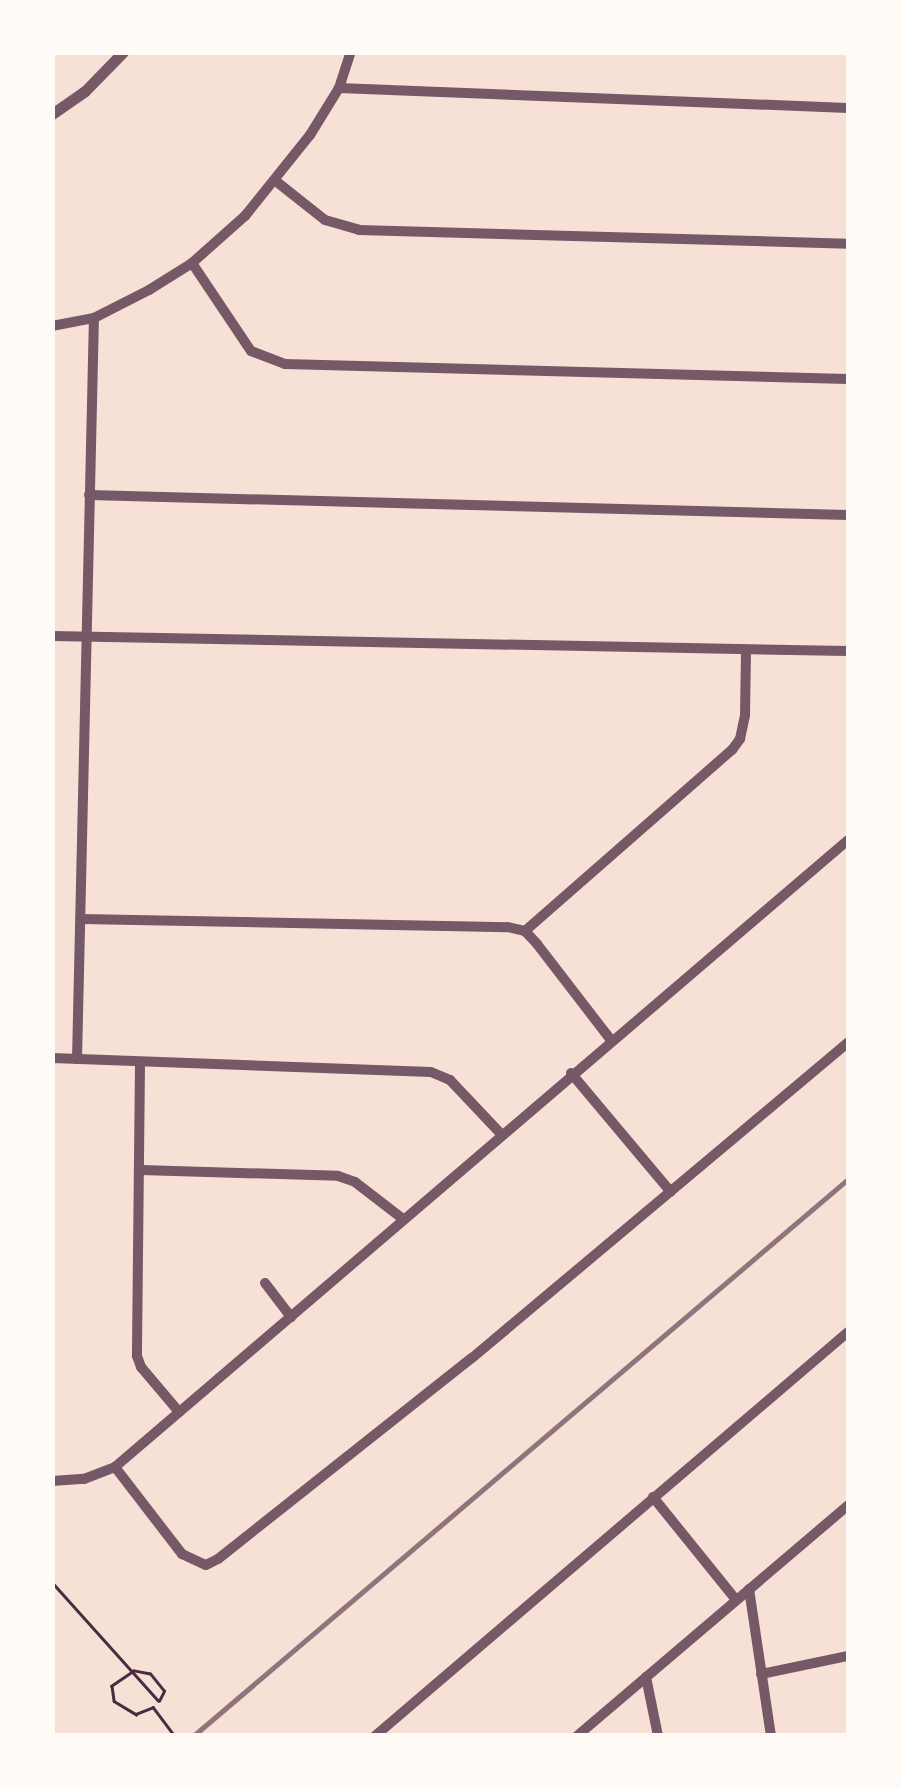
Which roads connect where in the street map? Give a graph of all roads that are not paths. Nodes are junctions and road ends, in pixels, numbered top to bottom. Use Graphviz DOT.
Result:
graph roads {
  1 [pos="124,52"];
  2 [pos="351,52"];
  3 [pos="339,88"];
  4 [pos="848,108"];
  5 [pos="52,114"];
  6 [pos="277,182"];
  7 [pos="848,244"];
  8 [pos="192,262"];
  9 [pos="94,318"];
  10 [pos="52,326"];
  11 [pos="848,380"];
  12 [pos="90,495"];
  13 [pos="848,515"];
  14 [pos="52,636"];
  15 [pos="87,637"];
  16 [pos="848,650"];
  17 [pos="746,651"];
  18 [pos="848,840"];
  19 [pos="81,919"];
  20 [pos="525,931"];
  21 [pos="611,1040"];
  22 [pos="848,1042"];
  23 [pos="52,1058"];
  24 [pos="77,1059"];
  25 [pos="140,1062"];
  26 [pos="572,1074"];
  27 [pos="502,1135"];
  28 [pos="140,1170"];
  29 [pos="671,1192"];
  30 [pos="403,1219"];
  31 [pos="266,1282"];
  32 [pos="291,1317"];
  33 [pos="848,1332"];
  34 [pos="179,1412"];
  35 [pos="114,1467"];
  36 [pos="52,1480"];
  37 [pos="653,1497"];
  38 [pos="848,1505"];
  39 [pos="749,1588"];
  40 [pos="736,1600"];
  41 [pos="848,1656"];
  42 [pos="761,1674"];
  43 [pos="646,1677"];
  44 [pos="375,1736"];
  45 [pos="576,1736"];
  46 [pos="658,1736"];
  47 [pos="771,1736"];
  1 -- 5 [label="street"];
  2 -- 3 [label="street"];
  3 -- 4 [label="street"];
  3 -- 6 [label="street"];
  6 -- 7 [label="street"];
  6 -- 8 [label="street"];
  8 -- 9 [label="street"];
  8 -- 11 [label="street"];
  9 -- 10 [label="street"];
  9 -- 12 [label="street"];
  12 -- 13 [label="street"];
  12 -- 15 [label="street"];
  14 -- 15 [label="street"];
  15 -- 17 [label="street"];
  15 -- 19 [label="street"];
  16 -- 17 [label="street"];
  17 -- 20 [label="street"];
  18 -- 21 [label="street"];
  19 -- 20 [label="street"];
  19 -- 24 [label="street"];
  20 -- 21 [label="street"];
  21 -- 26 [label="street"];
  22 -- 29 [label="street"];
  23 -- 24 [label="street"];
  24 -- 25 [label="street"];
  25 -- 27 [label="street"];
  25 -- 28 [label="street"];
  26 -- 27 [label="street"];
  26 -- 29 [label="street"];
  27 -- 30 [label="street"];
  28 -- 30 [label="street"];
  28 -- 34 [label="street"];
  29 -- 35 [label="street"];
  30 -- 32 [label="street"];
  31 -- 32 [label="street"];
  32 -- 34 [label="street"];
  33 -- 37 [label="street"];
  34 -- 35 [label="street"];
  35 -- 36 [label="street"];
  37 -- 40 [label="street"];
  37 -- 44 [label="street"];
  38 -- 39 [label="street"];
  39 -- 40 [label="street"];
  39 -- 42 [label="street"];
  40 -- 43 [label="street"];
  41 -- 42 [label="street"];
  42 -- 47 [label="street"];
  43 -- 45 [label="street"];
  43 -- 46 [label="street"];
}
